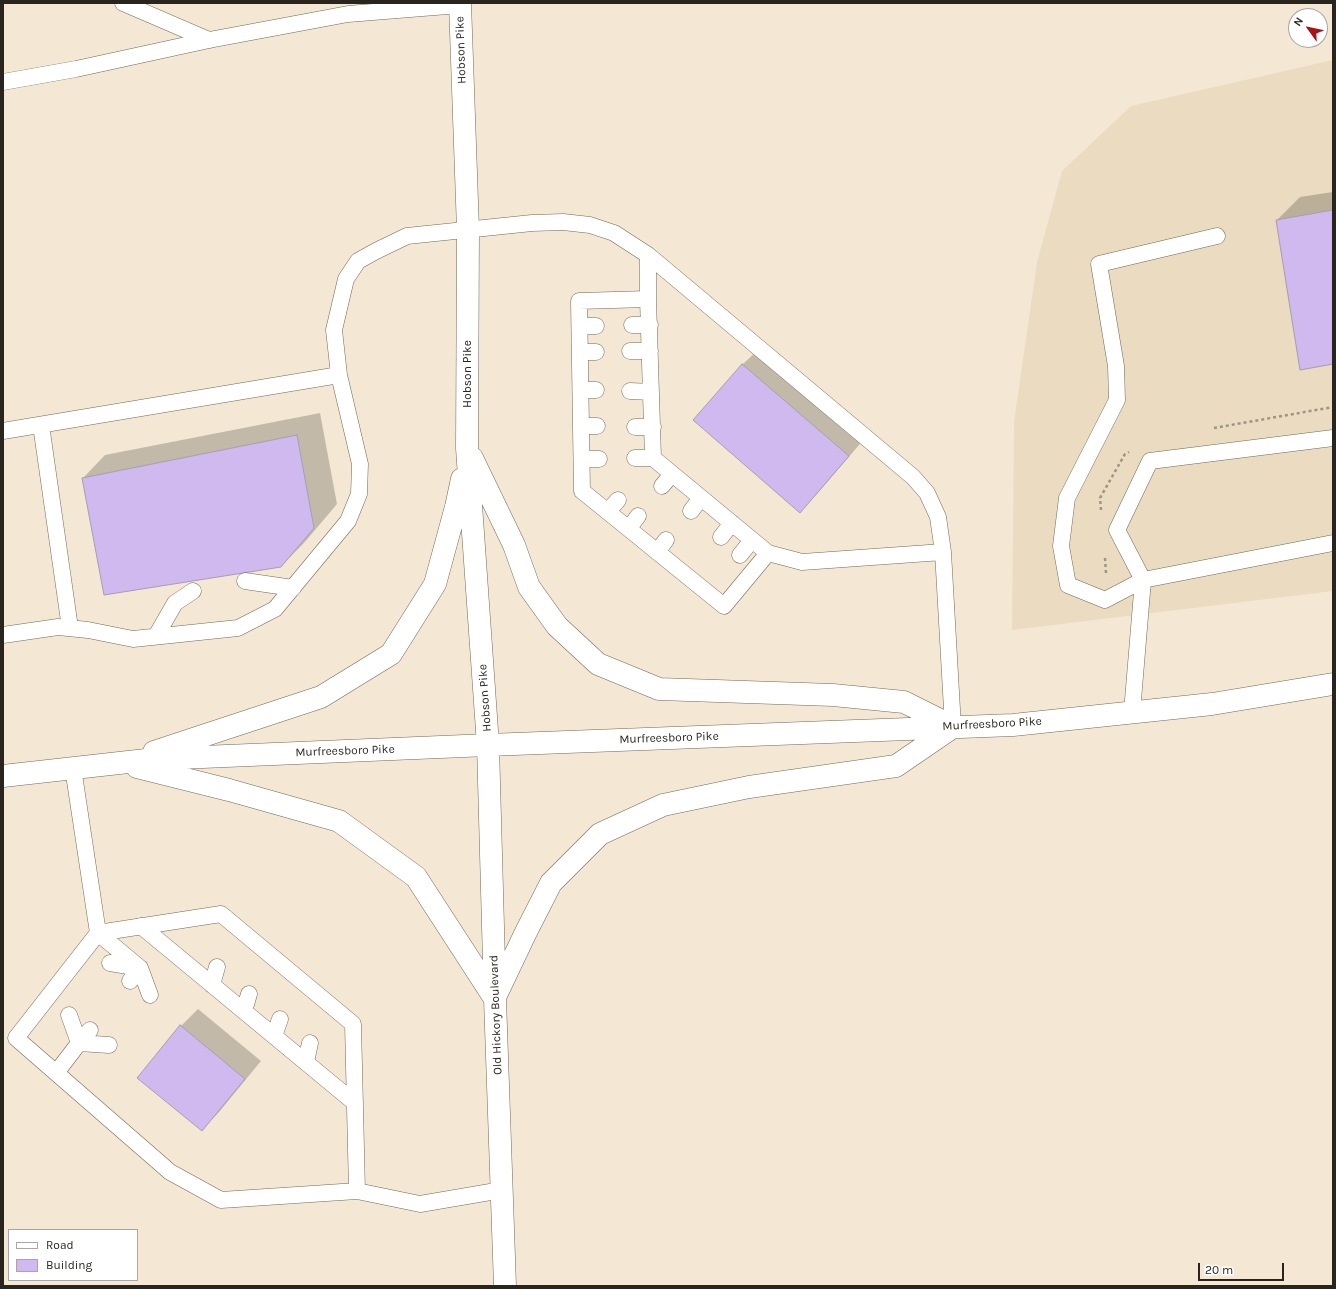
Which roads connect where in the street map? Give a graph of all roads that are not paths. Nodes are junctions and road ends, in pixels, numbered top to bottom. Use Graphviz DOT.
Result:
graph roads {
  1 [pos="123,3"];
  2 [pos="460,4"];
  3 [pos="209,40"];
  4 [pos="3,82"];
  5 [pos="468,230"];
  6 [pos="1217,236"];
  7 [pos="648,255"];
  8 [pos="648,299"];
  9 [pos="632,325"];
  10 [pos="650,325"];
  11 [pos="580,326"];
  12 [pos="596,326"];
  13 [pos="630,351"];
  14 [pos="650,351"];
  15 [pos="339,375"];
  16 [pos="630,391"];
  17 [pos="651,392"];
  18 [pos="41,425"];
  19 [pos="635,427"];
  20 [pos="652,427"];
  21 [pos="3,431"];
  22 [pos="1333,438"];
  23 [pos="467,448"];
  24 [pos="653,458"];
  25 [pos="582,459"];
  26 [pos="599,459"];
  27 [pos="639,465"];
  28 [pos="701,498"];
  29 [pos="691,511"];
  30 [pos="732,524"];
  31 [pos="721,537"];
  32 [pos="752,540"];
  33 [pos="1333,543"];
  34 [pos="943,552"];
  35 [pos="768,553"];
  36 [pos="740,555"];
  37 [pos="1143,580"];
  38 [pos="245,581"];
  39 [pos="293,588"];
  40 [pos="193,590"];
  41 [pos="70,628"];
  42 [pos="3,635"];
  43 [pos="156,636"];
  44 [pos="1333,684"];
  45 [pos="1132,712"];
  46 [pos="953,727"];
  47 [pos="488,745"];
  48 [pos="119,763"];
  49 [pos="73,768"];
  50 [pos="3,776"];
  51 [pos="141,926"];
  52 [pos="98,933"];
  53 [pos="110,963"];
  54 [pos="218,967"];
  55 [pos="140,968"];
  56 [pos="130,981"];
  57 [pos="212,985"];
  58 [pos="249,994"];
  59 [pos="150,995"];
  60 [pos="495,999"];
  61 [pos="244,1011"];
  62 [pos="69,1015"];
  63 [pos="280,1019"];
  64 [pos="90,1030"];
  65 [pos="274,1036"];
  66 [pos="79,1043"];
  67 [pos="310,1043"];
  68 [pos="109,1045"];
  69 [pos="306,1062"];
  70 [pos="56,1073"];
  71 [pos="355,1103"];
  72 [pos="502,1190"];
  73 [pos="357,1191"];
  74 [pos="505,1286"];
  1 -- 3 [label="lane"];
  2 -- 3 [label="lane"];
  2 -- 5 [label="main road, Hobson Pike"];
  3 -- 4 [label="lane"];
  5 -- 7 [label="lane"];
  5 -- 15 [label="lane"];
  5 -- 23 [label="main road, Hobson Pike"];
  6 -- 37 [label="lane"];
  7 -- 8 [label="lane"];
  7 -- 34 [label="lane"];
  8 -- 10 [label="lane"];
  8 -- 11 [label="lane"];
  9 -- 10 [label="lane"];
  10 -- 14 [label="lane"];
  11 -- 12 [label="lane"];
  11 -- 25 [label="lane"];
  13 -- 14 [label="lane"];
  14 -- 17 [label="lane"];
  15 -- 18 [label="lane"];
  15 -- 39 [label="lane"];
  16 -- 17 [label="lane"];
  17 -- 20 [label="lane"];
  18 -- 21 [label="lane"];
  18 -- 41 [label="lane"];
  19 -- 20 [label="lane"];
  20 -- 24 [label="lane"];
  22 -- 37 [label="lane"];
  23 -- 46 [label="main road"];
  23 -- 47 [label="main road, Hobson Pike"];
  23 -- 48 [label="main road"];
  24 -- 27 [label="lane"];
  24 -- 28 [label="lane"];
  25 -- 26 [label="lane"];
  25 -- 35 [label="lane"];
  28 -- 29 [label="lane"];
  28 -- 30 [label="lane"];
  30 -- 31 [label="lane"];
  30 -- 32 [label="lane"];
  32 -- 35 [label="lane"];
  32 -- 36 [label="lane"];
  33 -- 37 [label="lane"];
  34 -- 35 [label="lane"];
  34 -- 46 [label="lane"];
  37 -- 45 [label="lane"];
  38 -- 39 [label="lane"];
  39 -- 43 [label="lane"];
  40 -- 43 [label="lane"];
  41 -- 42 [label="lane"];
  41 -- 43 [label="lane"];
  44 -- 45 [label="main road, Murfreesboro Pike"];
  45 -- 46 [label="main road, Murfreesboro Pike"];
  46 -- 47 [label="main road, Murfreesboro Pike"];
  46 -- 60 [label="main road"];
  47 -- 48 [label="main road, Murfreesboro Pike"];
  47 -- 60 [label="main road, Old Hickory Boulevard"];
  48 -- 49 [label="main road, Murfreesboro Pike"];
  48 -- 60 [label="main road"];
  49 -- 50 [label="main road, Murfreesboro Pike"];
  49 -- 52 [label="lane"];
  51 -- 52 [label="lane"];
  51 -- 57 [label="lane"];
  51 -- 71 [label="lane"];
  52 -- 55 [label="lane"];
  52 -- 70 [label="lane"];
  53 -- 55 [label="lane"];
  54 -- 57 [label="lane"];
  55 -- 56 [label="lane"];
  55 -- 59 [label="lane"];
  57 -- 61 [label="lane"];
  58 -- 61 [label="lane"];
  60 -- 72 [label="main road, Old Hickory Boulevard"];
  61 -- 65 [label="lane"];
  62 -- 66 [label="lane"];
  63 -- 65 [label="lane"];
  64 -- 66 [label="lane"];
  65 -- 69 [label="lane"];
  66 -- 68 [label="lane"];
  66 -- 70 [label="lane"];
  67 -- 69 [label="lane"];
  69 -- 71 [label="lane"];
  70 -- 73 [label="lane"];
  71 -- 73 [label="lane"];
  72 -- 73 [label="lane"];
  72 -- 74 [label="main road, Old Hickory Boulevard"];
}
